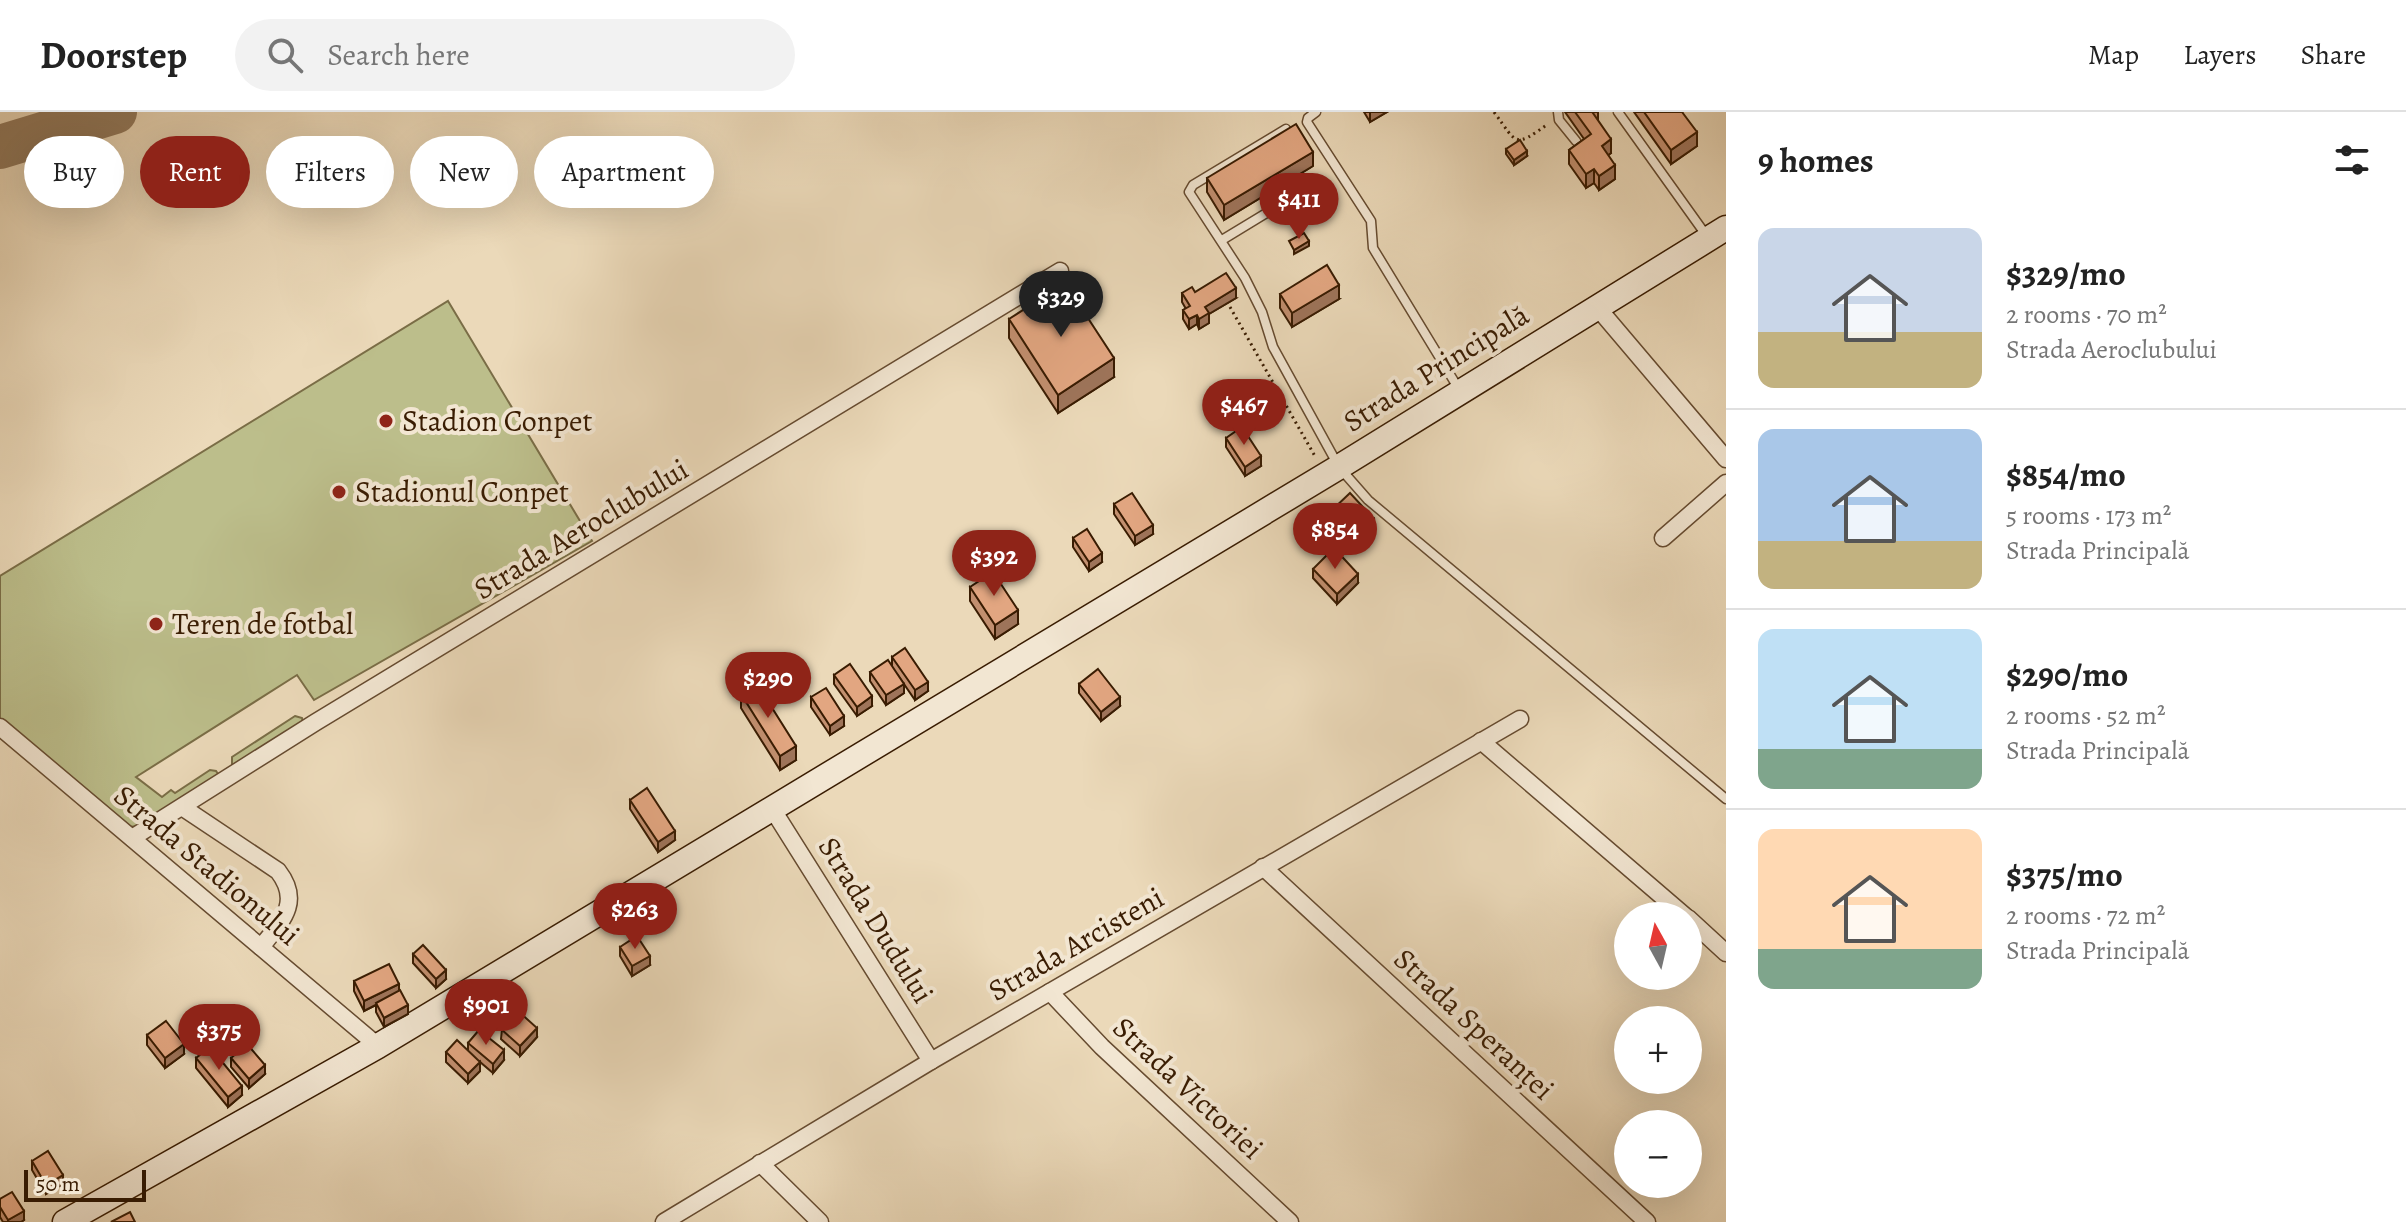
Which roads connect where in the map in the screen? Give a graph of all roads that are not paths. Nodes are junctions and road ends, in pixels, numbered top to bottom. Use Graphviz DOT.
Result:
graph roads {
  1 [pos="1316,112"];
  2 [pos="1618,112"];
  3 [pos="1558,114"];
  4 [pos="1286,129"];
  5 [pos="1576,141"];
  6 [pos="1319,181"];
  7 [pos="1717,233"];
  8 [pos="1222,240"];
  9 [pos="1060,271"];
  10 [pos="1597,307"];
  11 [pos="1460,391"];
  12 [pos="1726,459"];
  13 [pos="1328,462"];
  14 [pos="1726,483"];
  15 [pos="1663,538"];
  16 [pos="1520,719"];
  17 [pos="0,727"];
  18 [pos="1481,741"];
  19 [pos="1726,799"];
  20 [pos="182,807"];
  21 [pos="773,810"];
  22 [pos="132,838"];
  23 [pos="1263,867"];
  24 [pos="1669,902"];
  25 [pos="1702,931"];
  26 [pos="261,947"];
  27 [pos="1726,953"];
  28 [pos="1050,992"];
  29 [pos="378,1046"];
  30 [pos="931,1061"];
  31 [pos="760,1163"];
  32 [pos="65,1222"];
  33 [pos="664,1222"];
  34 [pos="820,1222"];
  35 [pos="1290,1222"];
  36 [pos="1647,1222"];
  1 -- 11 [label="lane"];
  2 -- 7 [label="lane"];
  3 -- 5 [label="lane"];
  4 -- 8 [label="lane"];
  6 -- 8 [label="lane"];
  7 -- 10 [label="main road, Strada Principală"];
  8 -- 13 [label="lane"];
  9 -- 20 [label="street, Strada Aeroclubului"];
  10 -- 11 [label="main road, Strada Principală"];
  10 -- 12 [label="street"];
  11 -- 13 [label="main road, Strada Principală"];
  13 -- 19 [label="lane"];
  13 -- 21 [label="main road, Strada Principală"];
  14 -- 15 [label="street"];
  16 -- 18 [label="street, Strada Arcisteni"];
  17 -- 22 [label="street, Strada Stadionului"];
  18 -- 23 [label="street, Strada Arcisteni"];
  18 -- 24 [label="street"];
  20 -- 22 [label="street, Strada Aeroclubului"];
  20 -- 26 [label="street"];
  21 -- 29 [label="main road, Strada Principală"];
  21 -- 30 [label="street, Strada Dudului"];
  22 -- 26 [label="street, Strada Stadionului"];
  23 -- 28 [label="street, Strada Arcisteni"];
  23 -- 36 [label="street, Strada Speranței"];
  25 -- 27 [label="street"];
  26 -- 29 [label="street, Strada Stadionului"];
  28 -- 30 [label="street, Strada Arcisteni"];
  28 -- 35 [label="street, Strada Victoriei"];
  29 -- 32 [label="main road, Strada Principală"];
  30 -- 31 [label="street, Strada Arcisteni"];
  31 -- 33 [label="street, Strada Arcisteni"];
  31 -- 34 [label="street"];
}
